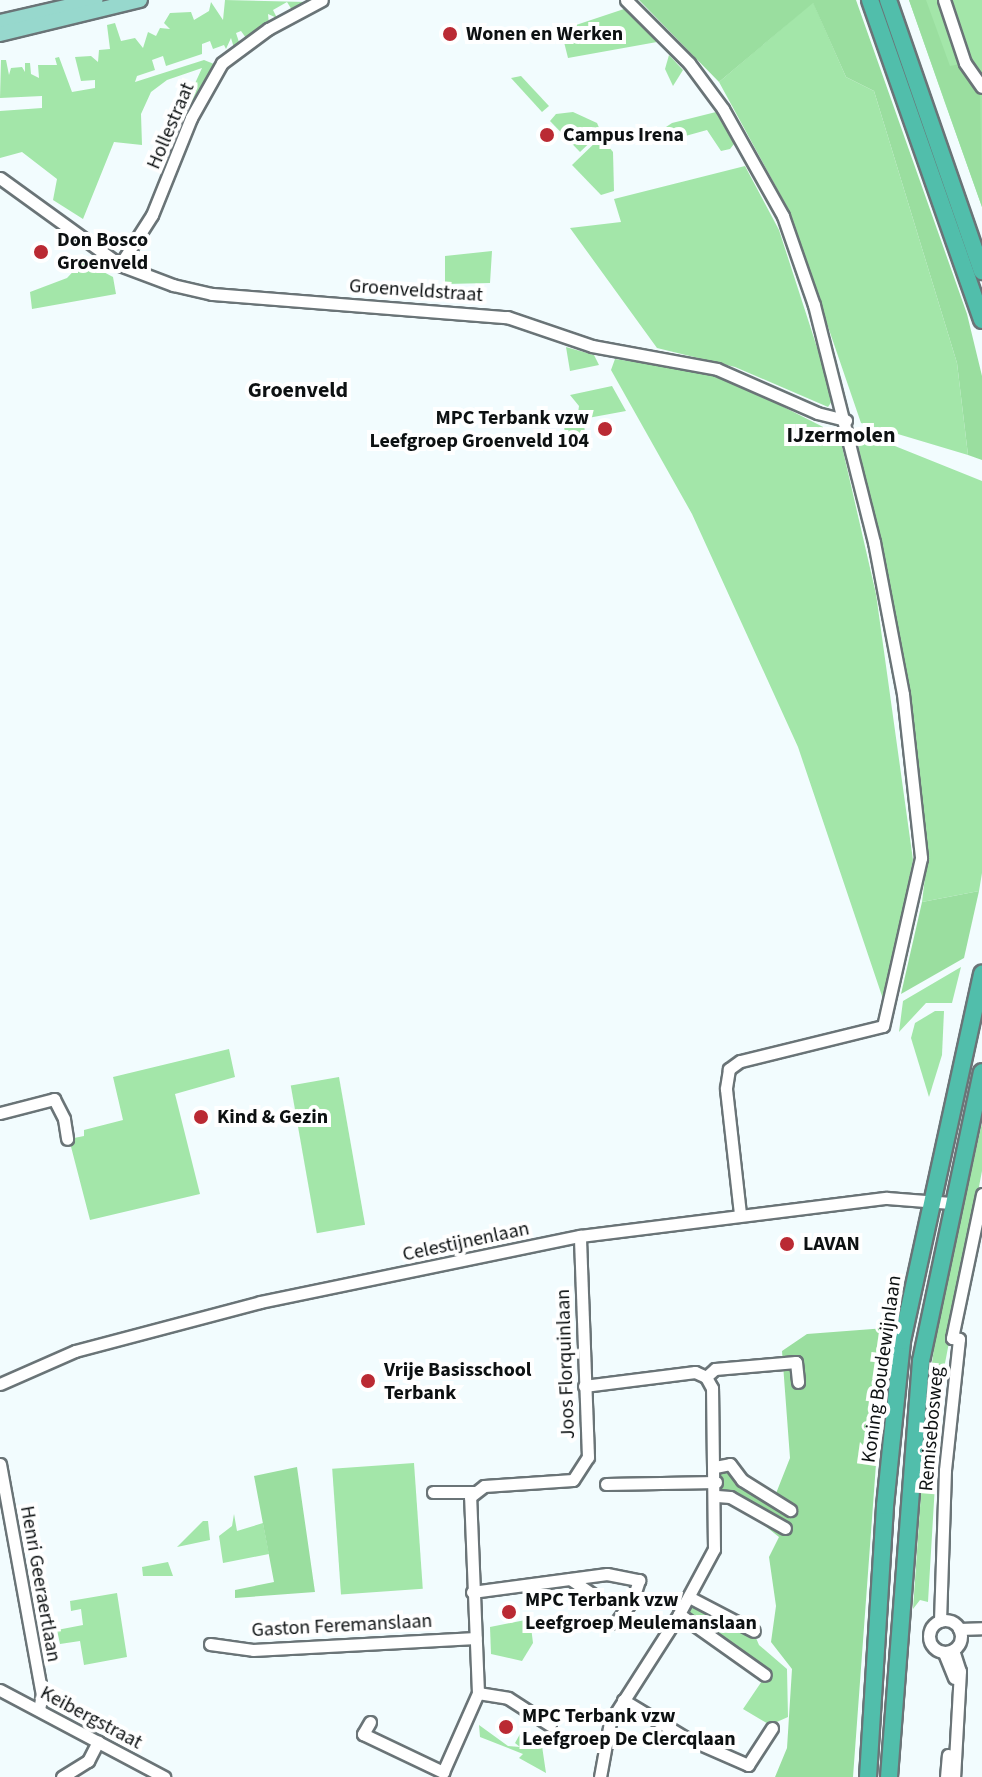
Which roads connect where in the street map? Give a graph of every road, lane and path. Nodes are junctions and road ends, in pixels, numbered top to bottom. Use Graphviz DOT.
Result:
graph roads {
  1 [pos="96,0"];
  2 [pos="140,0"];
  3 [pos="322,0"];
  4 [pos="626,0"];
  5 [pos="870,0"];
  6 [pos="888,0"];
  7 [pos="944,0"];
  8 [pos="0,22"];
  9 [pos="0,34"];
  10 [pos="982,87"];
  11 [pos="0,178"];
  12 [pos="120,265"];
  13 [pos="982,271"];
  14 [pos="982,320"];
  15 [pos="846,420"];
  16 [pos="981,982"];
  17 [pos="982,1072"];
  18 [pos="0,1113"];
  19 [pos="67,1139"];
  20 [pos="982,1194"];
  21 [pos="930,1199"];
  22 [pos="982,1202"];
  23 [pos="951,1203"];
  24 [pos="740,1214"];
  25 [pos="580,1236"];
  26 [pos="706,1377"];
  27 [pos="798,1382"];
  28 [pos="0,1384"];
  29 [pos="584,1386"];
  30 [pos="0,1464"];
  31 [pos="715,1467"];
  32 [pos="716,1482"];
  33 [pos="606,1484"];
  34 [pos="433,1492"];
  35 [pos="474,1492"];
  36 [pos="717,1496"];
  37 [pos="790,1510"];
  38 [pos="785,1528"];
  39 [pos="570,1579"];
  40 [pos="472,1592"];
  41 [pos="689,1597"];
  42 [pos="598,1598"];
  43 [pos="679,1614"];
  44 [pos="940,1621"];
  45 [pos="616,1622"];
  46 [pos="982,1628"];
  47 [pos="959,1629"];
  48 [pos="754,1631"];
  49 [pos="476,1638"];
  50 [pos="210,1644"];
  51 [pos="948,1651"];
  52 [pos="765,1675"];
  53 [pos="0,1690"];
  54 [pos="478,1693"];
  55 [pos="623,1700"];
  56 [pos="39,1710"];
  57 [pos="370,1722"];
  58 [pos="550,1725"];
  59 [pos="772,1728"];
  60 [pos="98,1741"];
  61 [pos="445,1774"];
  62 [pos="62,1777"];
  63 [pos="164,1777"];
  64 [pos="600,1777"];
  65 [pos="868,1777"];
  66 [pos="889,1777"];
  67 [pos="946,1777"];
  68 [pos="954,1777"];
  1 -- 8 [label="main road"];
  2 -- 9 [label="main road"];
  3 -- 12 [label="street, Hollestraat"];
  4 -- 15 [label="street"];
  5 -- 14 [label="highway"];
  6 -- 13 [label="highway"];
  7 -- 10 [label="street"];
  11 -- 12 [label="street, Groenveldstraat"];
  12 -- 15 [label="street, Groenveldstraat"];
  15 -- 24 [label="street"];
  16 -- 21 [label="highway, Koning Boudewijnlaan"];
  17 -- 23 [label="highway, Koning Boudewijnlaan"];
  18 -- 19 [label="street"];
  20 -- 22 [label="street, Remisebosweg"];
  21 -- 23 [label="street, Celestijnenlaan"];
  21 -- 24 [label="street, Celestijnenlaan"];
  21 -- 65 [label="highway, Koning Boudewijnlaan"];
  22 -- 44 [label="street, Remisebosweg"];
  23 -- 66 [label="highway, Koning Boudewijnlaan"];
  24 -- 25 [label="street, Celestijnenlaan"];
  25 -- 28 [label="street, Celestijnenlaan"];
  25 -- 29 [label="street, Joos Florquinlaan"];
  26 -- 27 [label="street"];
  26 -- 29 [label="street"];
  26 -- 31 [label="street"];
  29 -- 35 [label="street, Joos Florquinlaan"];
  30 -- 56 [label="street, Henri Geeraertlaan"];
  31 -- 32 [label="street"];
  31 -- 37 [label="street"];
  32 -- 33 [label="street"];
  32 -- 36 [label="street"];
  34 -- 35 [label="street, Joos Florquinlaan"];
  35 -- 40 [label="street"];
  36 -- 38 [label="street"];
  36 -- 41 [label="street"];
  39 -- 40 [label="street"];
  39 -- 42 [label="street"];
  39 -- 45 [label="street"];
  40 -- 49 [label="street"];
  41 -- 43 [label="street"];
  41 -- 48 [label="street"];
  43 -- 52 [label="street"];
  43 -- 55 [label="street"];
  44 -- 47 [label="street"];
  44 -- 51 [label="street"];
  46 -- 47 [label="street"];
  47 -- 51 [label="street"];
  49 -- 50 [label="street, Gaston Feremanslaan"];
  49 -- 54 [label="street"];
  51 -- 67 [label="street"];
  51 -- 68 [label="street"];
  53 -- 56 [label="street, Keibergstraat"];
  54 -- 58 [label="street"];
  54 -- 61 [label="street"];
  55 -- 59 [label="street"];
  55 -- 64 [label="street"];
  56 -- 60 [label="street, Keibergstraat"];
  57 -- 61 [label="street"];
  60 -- 62 [label="street"];
  60 -- 63 [label="street, Keibergstraat"];
}
